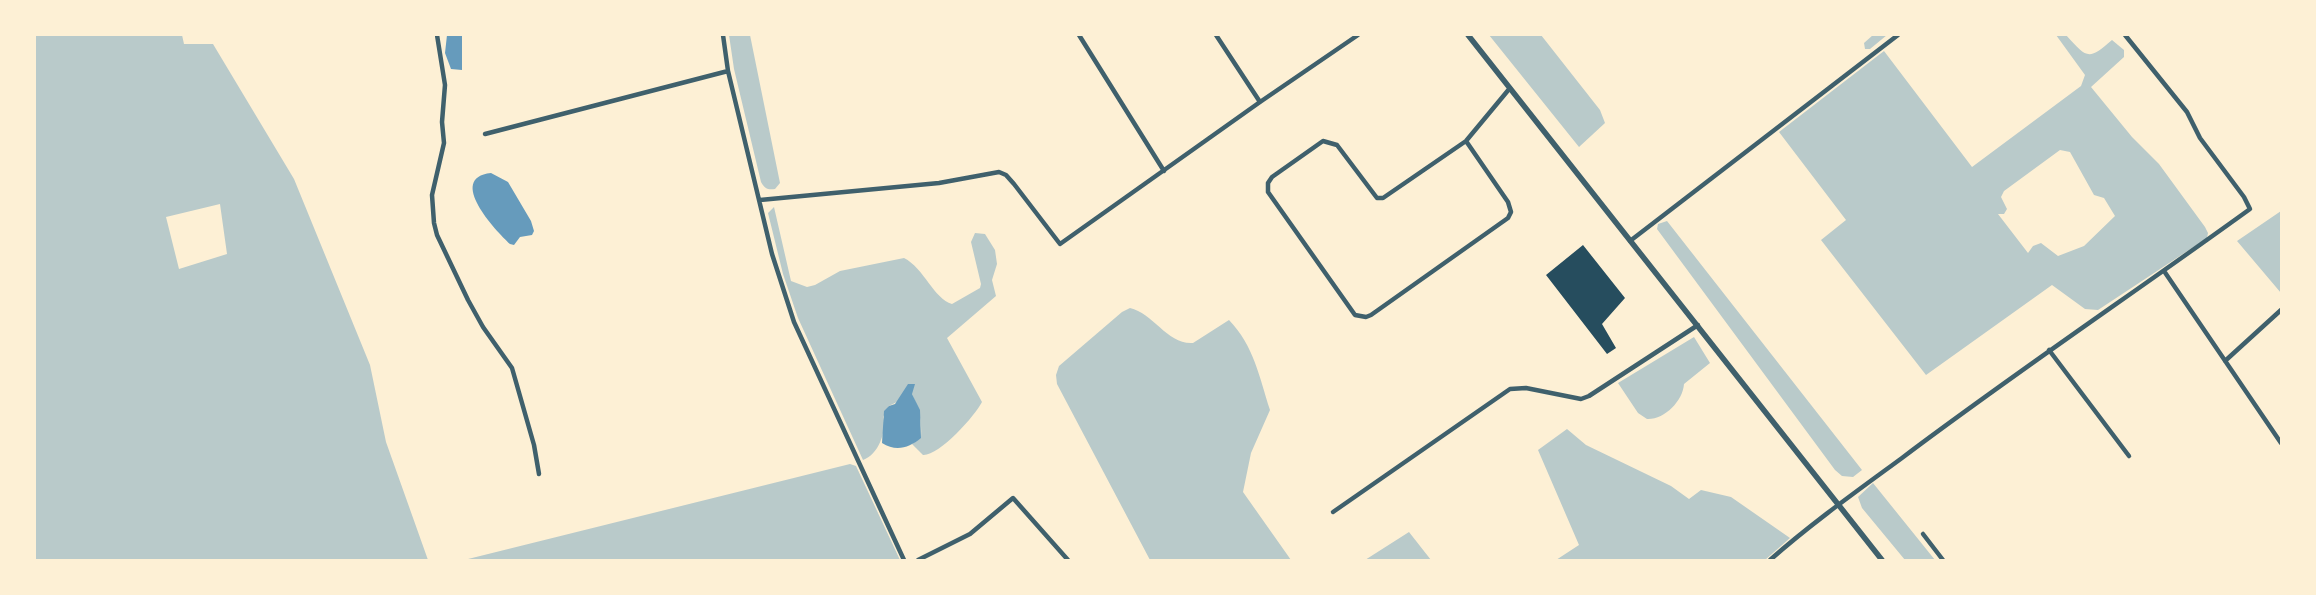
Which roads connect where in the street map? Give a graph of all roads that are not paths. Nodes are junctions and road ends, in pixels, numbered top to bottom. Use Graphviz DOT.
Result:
graph roads {
  1 [pos="437,35"];
  2 [pos="723,35"];
  3 [pos="1079,35"];
  4 [pos="1216,35"];
  5 [pos="1357,35"];
  6 [pos="1468,35"];
  7 [pos="1898,35"];
  8 [pos="2125,35"];
  9 [pos="728,72"];
  10 [pos="1510,88"];
  11 [pos="1260,102"];
  12 [pos="485,134"];
  13 [pos="1466,141"];
  14 [pos="1164,170"];
  15 [pos="760,200"];
  16 [pos="1630,241"];
  17 [pos="2164,271"];
  18 [pos="2281,310"];
  19 [pos="1698,326"];
  20 [pos="2049,350"];
  21 [pos="2226,361"];
  22 [pos="2280,439"];
  23 [pos="2129,456"];
  24 [pos="539,474"];
  25 [pos="1838,504"];
  26 [pos="1333,512"];
  27 [pos="1923,534"];
  28 [pos="904,560"];
  29 [pos="918,560"];
  30 [pos="1068,560"];
  31 [pos="1770,560"];
  32 [pos="1882,560"];
  33 [pos="1943,560"];
  1 -- 24 [label="street"];
  2 -- 9 [label="street"];
  3 -- 14 [label="street"];
  4 -- 11 [label="street"];
  5 -- 11 [label="street"];
  6 -- 10 [label="street"];
  7 -- 16 [label="street"];
  8 -- 17 [label="street"];
  9 -- 12 [label="street"];
  9 -- 15 [label="street"];
  10 -- 13 [label="street"];
  10 -- 16 [label="street"];
  11 -- 14 [label="street"];
  13 -- 13 [label="street"];
  14 -- 15 [label="street"];
  15 -- 28 [label="street"];
  16 -- 19 [label="street"];
  17 -- 20 [label="street"];
  17 -- 21 [label="street"];
  18 -- 21 [label="street"];
  19 -- 25 [label="street"];
  19 -- 26 [label="street"];
  20 -- 23 [label="street"];
  20 -- 25 [label="street"];
  21 -- 22 [label="street"];
  25 -- 31 [label="street"];
  25 -- 32 [label="street"];
  27 -- 33 [label="street"];
  29 -- 30 [label="street"];
}
